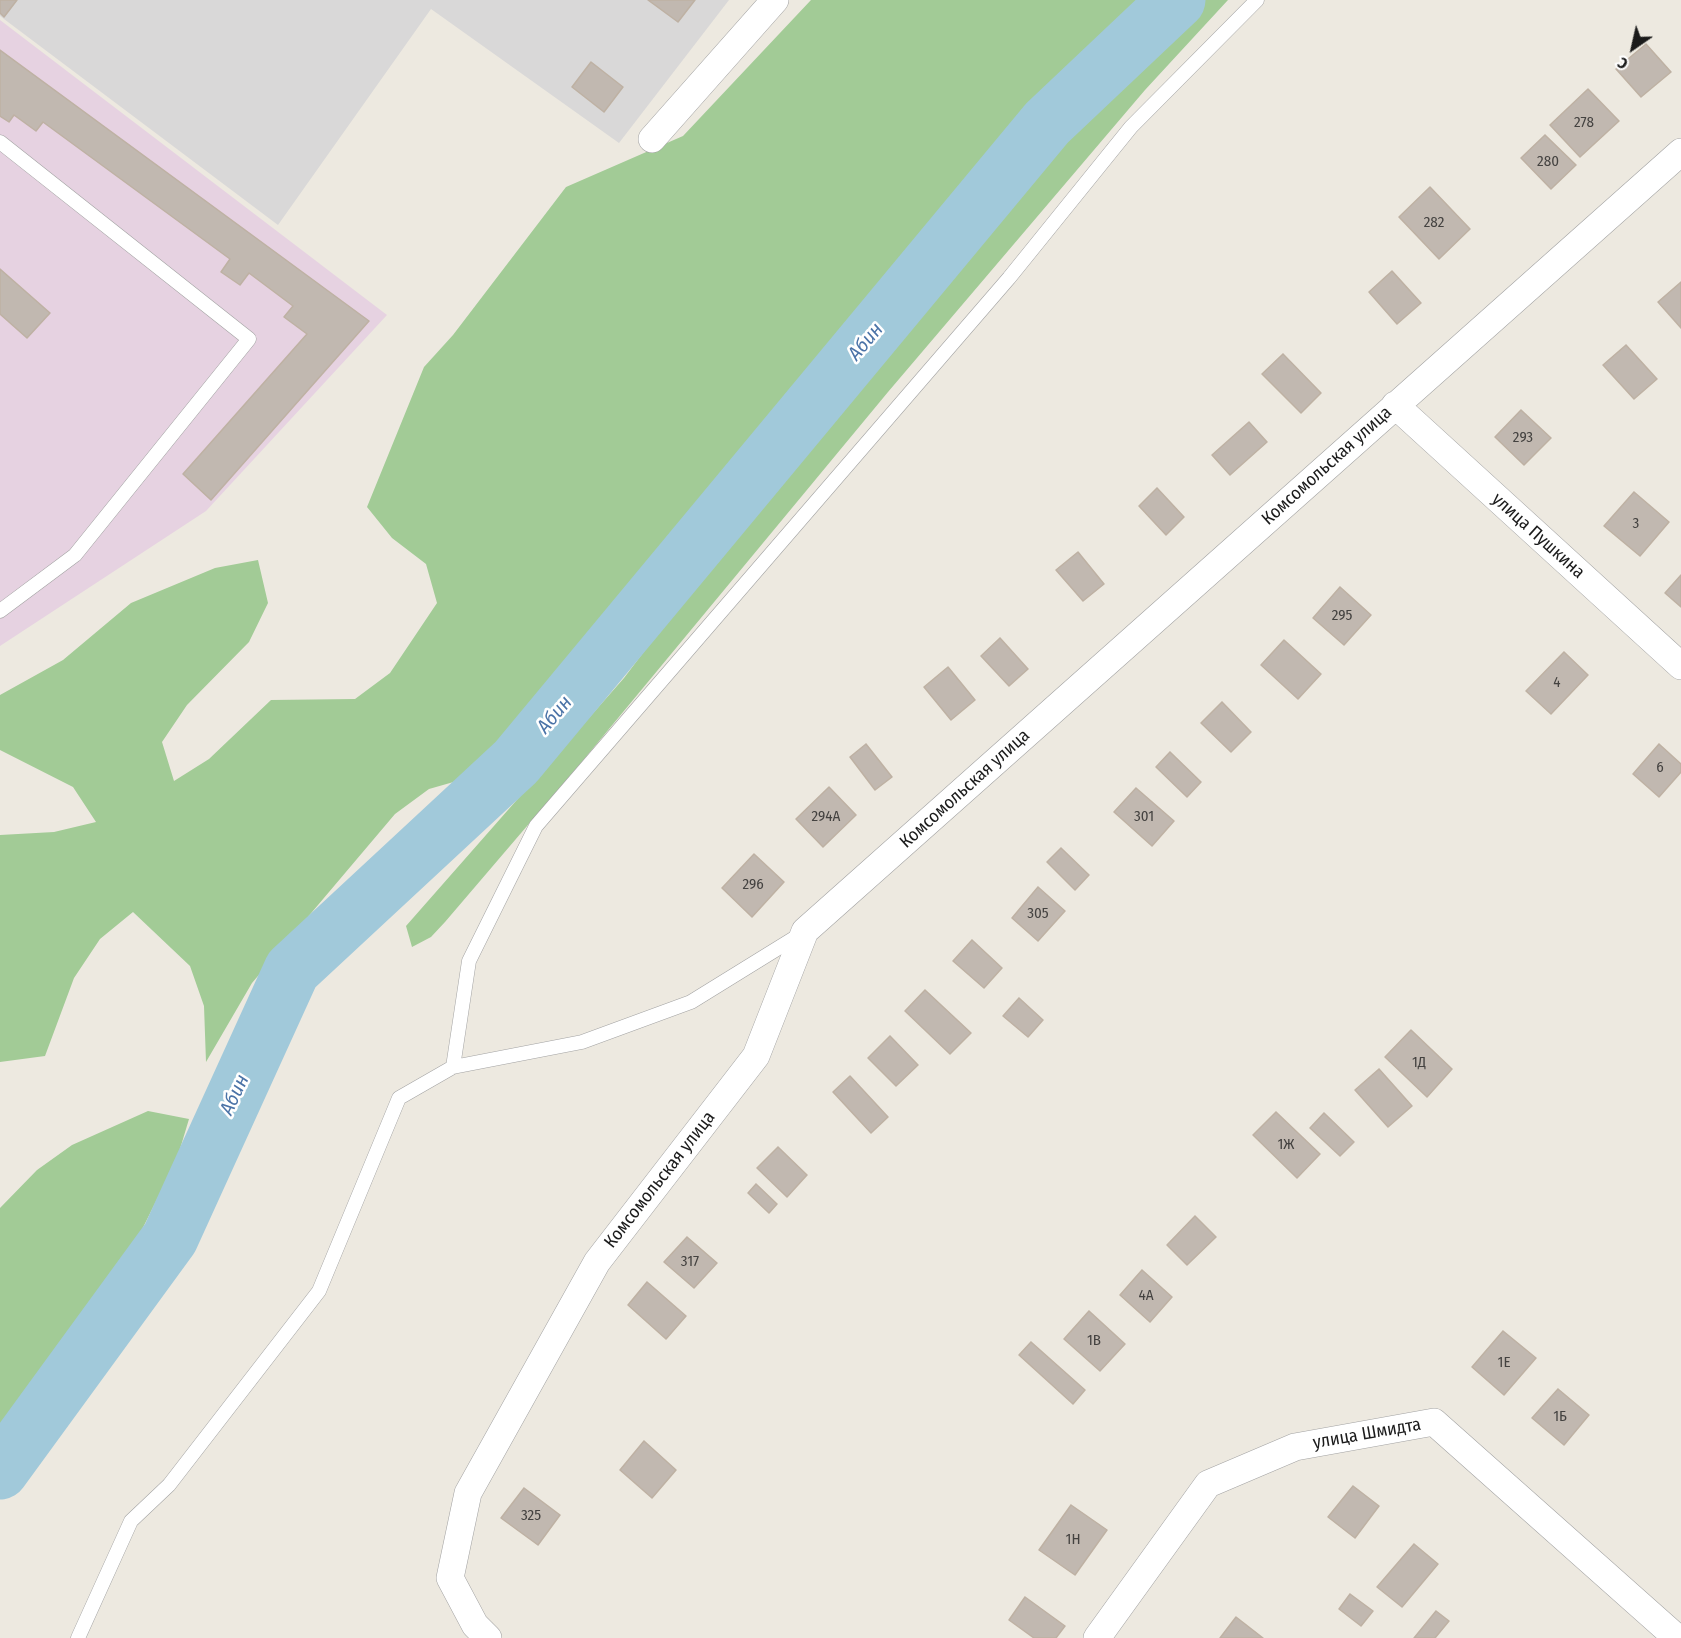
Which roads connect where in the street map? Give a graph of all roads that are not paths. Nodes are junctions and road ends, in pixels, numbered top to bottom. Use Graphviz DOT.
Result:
graph roads {
  1 [pos="775,0"];
  2 [pos="1257,0"];
  3 [pos="652,139"];
  4 [pos="0,142"];
  5 [pos="1681,152"];
  6 [pos="1395,405"];
  7 [pos="0,611"];
  8 [pos="1681,666"];
  9 [pos="805,931"];
  10 [pos="453,1067"];
  11 [pos="78,1638"];
  12 [pos="488,1638"];
  13 [pos="1097,1638"];
  14 [pos="1677,1638"];
  1 -- 3 [label="street"];
  2 -- 10 [label="lane"];
  4 -- 7 [label="lane"];
  5 -- 6 [label="street, Комсомольская улица"];
  6 -- 8 [label="street, улица Пушкина"];
  6 -- 9 [label="street, Комсомольская улица"];
  9 -- 10 [label="lane"];
  9 -- 12 [label="street, Комсомольская улица"];
  10 -- 11 [label="lane"];
  13 -- 14 [label="street, улица Шмидта"];
}
